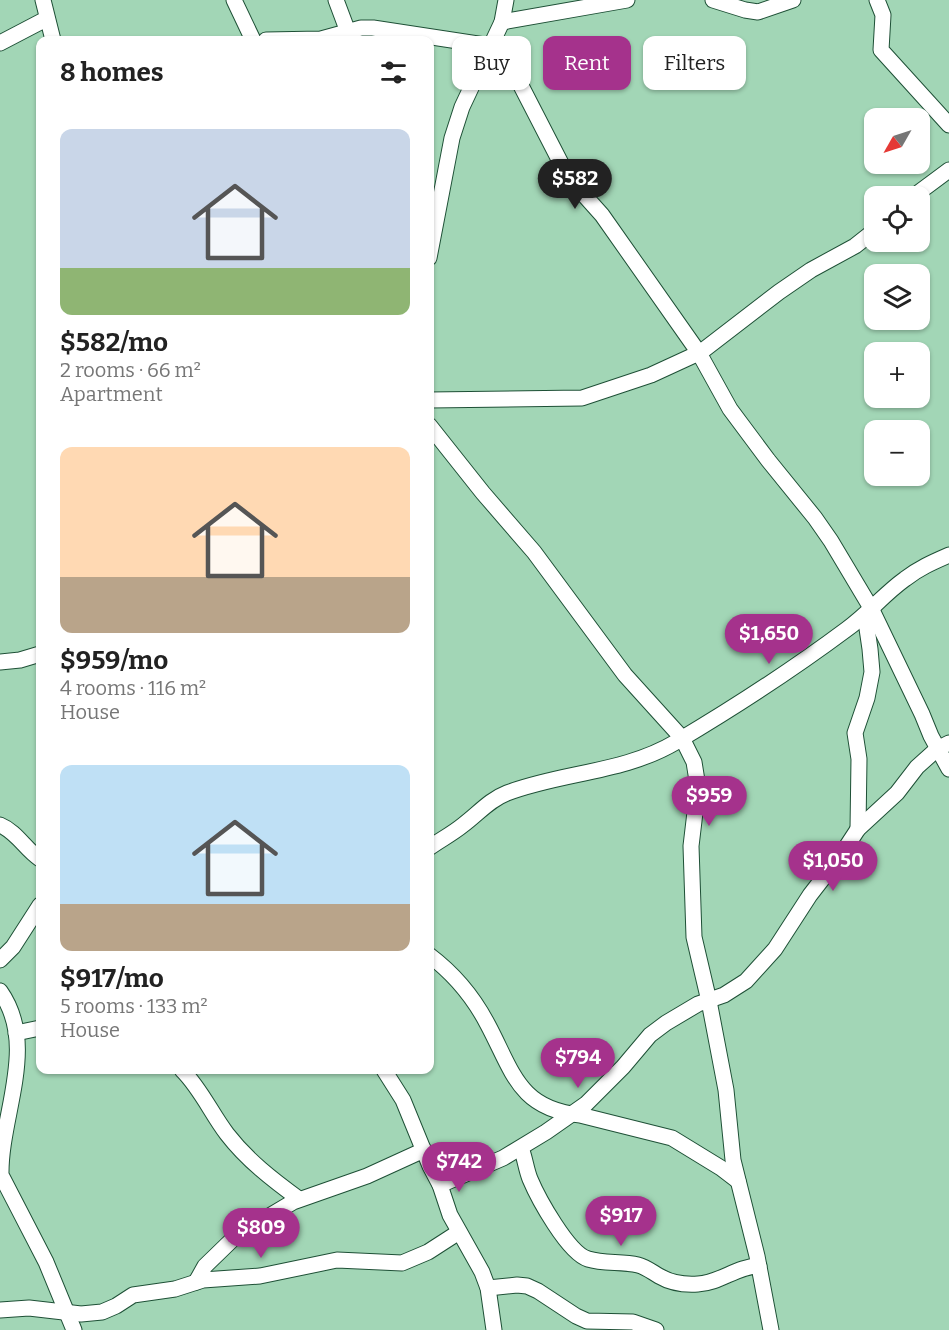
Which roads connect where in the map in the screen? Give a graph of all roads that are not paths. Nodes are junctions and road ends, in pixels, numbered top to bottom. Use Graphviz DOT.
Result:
graph roads {
  1 [pos="42,0"];
  2 [pos="234,0"];
  3 [pos="336,0"];
  4 [pos="506,0"];
  5 [pos="627,0"];
  6 [pos="713,0"];
  7 [pos="793,0"];
  8 [pos="877,0"];
  9 [pos="46,19"];
  10 [pos="502,22"];
  11 [pos="348,32"];
  12 [pos="52,36"];
  13 [pos="251,36"];
  14 [pos="333,36"];
  15 [pos="496,36"];
  16 [pos="452,37"];
  17 [pos="0,43"];
  18 [pos="470,90"];
  19 [pos="523,90"];
  20 [pos="949,125"];
  21 [pos="949,170"];
  22 [pos="927,186"];
  23 [pos="434,232"];
  24 [pos="864,239"];
  25 [pos="699,353"];
  26 [pos="434,400"];
  27 [pos="434,431"];
  28 [pos="949,555"];
  29 [pos="868,612"];
  30 [pos="36,655"];
  31 [pos="0,662"];
  32 [pos="682,738"];
  33 [pos="943,746"];
  34 [pos="949,768"];
  35 [pos="0,825"];
  36 [pos="858,829"];
  37 [pos="434,845"];
  38 [pos="36,856"];
  39 [pos="36,911"];
  40 [pos="434,959"];
  41 [pos="0,960"];
  42 [pos="0,991"];
  43 [pos="709,1001"];
  44 [pos="36,1029"];
  45 [pos="16,1033"];
  46 [pos="185,1074"];
  47 [pos="387,1074"];
  48 [pos="7,1077"];
  49 [pos="571,1115"];
  50 [pos="521,1148"];
  51 [pos="424,1150"];
  52 [pos="738,1181"];
  53 [pos="440,1185"];
  54 [pos="299,1199"];
  55 [pos="459,1232"];
  56 [pos="759,1266"];
  57 [pos="196,1282"];
  58 [pos="488,1288"];
  59 [pos="0,1310"];
  60 [pos="67,1311"];
  61 [pos="767,1312"];
  62 [pos="74,1330"];
  63 [pos="494,1330"];
  64 [pos="656,1330"];
  65 [pos="757,1330"];
  66 [pos="771,1330"];
  1 -- 9 [label="street"];
  2 -- 13 [label="street"];
  3 -- 11 [label="street"];
  4 -- 10 [label="street"];
  5 -- 10 [label="street"];
  6 -- 7 [label="street"];
  8 -- 20 [label="street"];
  9 -- 12 [label="street"];
  9 -- 17 [label="street"];
  10 -- 15 [label="street"];
  11 -- 14 [label="street"];
  11 -- 16 [label="street"];
  18 -- 23 [label="street"];
  19 -- 25 [label="street"];
  21 -- 22 [label="street"];
  24 -- 25 [label="street"];
  25 -- 26 [label="street"];
  25 -- 29 [label="street"];
  27 -- 32 [label="street"];
  28 -- 29 [label="street"];
  29 -- 32 [label="street"];
  29 -- 33 [label="street"];
  29 -- 36 [label="street"];
  30 -- 31 [label="street"];
  32 -- 37 [label="street"];
  32 -- 43 [label="street"];
  33 -- 34 [label="street"];
  33 -- 36 [label="street"];
  35 -- 38 [label="street"];
  36 -- 43 [label="street"];
  39 -- 41 [label="street"];
  40 -- 49 [label="street"];
  42 -- 45 [label="street"];
  43 -- 49 [label="street"];
  43 -- 52 [label="street"];
  44 -- 45 [label="street"];
  45 -- 48 [label="street"];
  46 -- 54 [label="street"];
  47 -- 51 [label="street"];
  48 -- 60 [label="street"];
  49 -- 50 [label="street"];
  49 -- 52 [label="street"];
  50 -- 53 [label="street"];
  50 -- 56 [label="street"];
  51 -- 53 [label="street"];
  51 -- 54 [label="street"];
  52 -- 56 [label="street"];
  53 -- 55 [label="street"];
  54 -- 57 [label="street"];
  55 -- 57 [label="street"];
  55 -- 58 [label="street"];
  56 -- 61 [label="street"];
  57 -- 60 [label="street"];
  58 -- 63 [label="street"];
  58 -- 64 [label="street"];
  59 -- 60 [label="street"];
  60 -- 62 [label="street"];
  61 -- 65 [label="street"];
  61 -- 66 [label="street"];
}
